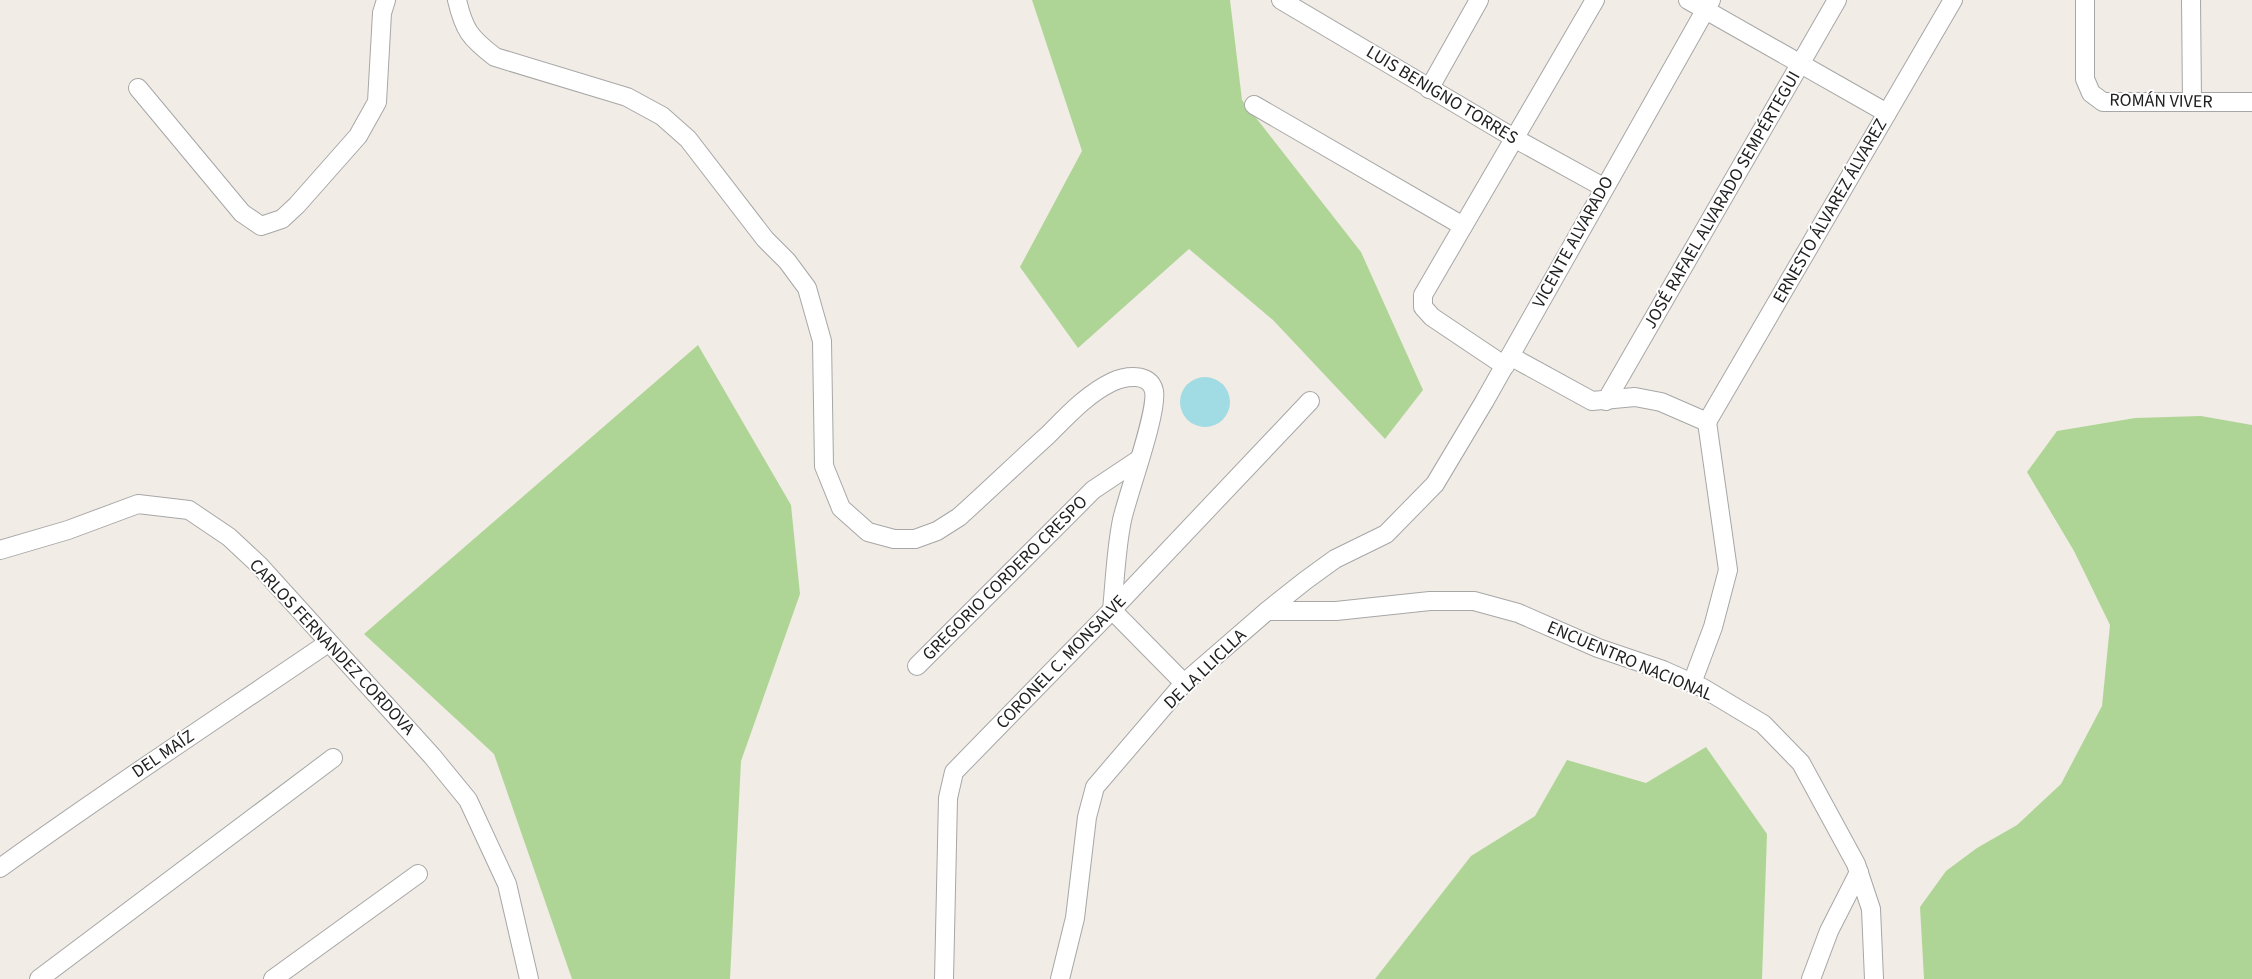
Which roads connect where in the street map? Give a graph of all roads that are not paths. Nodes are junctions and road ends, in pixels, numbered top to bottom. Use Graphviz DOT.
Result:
graph roads {
  1 [pos="386,0"];
  2 [pos="457,0"];
  3 [pos="1282,0"];
  4 [pos="1479,0"];
  5 [pos="1595,0"];
  6 [pos="1688,0"];
  7 [pos="1837,0"];
  8 [pos="1953,0"];
  9 [pos="2085,0"];
  10 [pos="2191,0"];
  11 [pos="1708,5"];
  12 [pos="1800,65"];
  13 [pos="138,88"];
  14 [pos="1429,89"];
  15 [pos="2192,101"];
  16 [pos="2245,103"];
  17 [pos="1254,105"];
  18 [pos="1887,113"];
  19 [pos="2252,114"];
  20 [pos="1514,138"];
  21 [pos="1603,187"];
  22 [pos="1463,226"];
  23 [pos="1507,361"];
  24 [pos="1310,401"];
  25 [pos="1606,401"];
  26 [pos="1707,422"];
  27 [pos="1138,460"];
  28 [pos="1435,484"];
  29 [pos="1093,490"];
  30 [pos="1124,513"];
  31 [pos="0,550"];
  32 [pos="1112,610"];
  33 [pos="1267,610"];
  34 [pos="328,643"];
  35 [pos="917,666"];
  36 [pos="1184,683"];
  37 [pos="1692,683"];
  38 [pos="333,758"];
  39 [pos="0,868"];
  40 [pos="1859,872"];
  41 [pos="418,874"];
  42 [pos="39,979"];
  43 [pos="273,979"];
  44 [pos="529,979"];
  45 [pos="944,979"];
  46 [pos="1060,979"];
  47 [pos="1811,979"];
  48 [pos="1874,979"];
  1 -- 13 [label="street"];
  2 -- 27 [label="street"];
  3 -- 14 [label="street, LUIS BENIGNO TORRES"];
  4 -- 14 [label="street"];
  5 -- 20 [label="street"];
  6 -- 11 [label="street"];
  7 -- 12 [label="street, JOSÉ RAFAEL ALVARADO SEMPÉRTEGUI"];
  8 -- 18 [label="street, ERNESTO ÁLVAREZ ÁLVAREZ"];
  9 -- 15 [label="street, ROMÁN VIVER"];
  10 -- 15 [label="street"];
  11 -- 12 [label="street"];
  11 -- 21 [label="street, VICENTE ALVARADO"];
  12 -- 18 [label="street"];
  12 -- 25 [label="street, JOSÉ RAFAEL ALVARADO SEMPÉRTEGUI"];
  14 -- 20 [label="street, LUIS BENIGNO TORRES"];
  15 -- 16 [label="street, ROMÁN VIVER"];
  16 -- 19 [label="street"];
  17 -- 22 [label="street"];
  18 -- 26 [label="street, ERNESTO ÁLVAREZ ÁLVAREZ"];
  20 -- 21 [label="street, LUIS BENIGNO TORRES"];
  20 -- 22 [label="street"];
  21 -- 23 [label="street, VICENTE ALVARADO"];
  22 -- 23 [label="street"];
  23 -- 25 [label="street"];
  23 -- 28 [label="street, VICENTE ALVARADO"];
  24 -- 32 [label="street, CORONEL C. MONSALVE"];
  25 -- 26 [label="street"];
  26 -- 37 [label="street"];
  27 -- 29 [label="street, GREGORIO CORDERO CRESPO"];
  27 -- 30 [label="street"];
  28 -- 33 [label="street, DE LA LLICLLA"];
  29 -- 30 [label="street, GREGORIO CORDERO CRESPO"];
  29 -- 35 [label="street, GREGORIO CORDERO CRESPO"];
  30 -- 32 [label="street"];
  31 -- 34 [label="street, CARLOS FERNANDEZ CORDOVA"];
  32 -- 36 [label="street"];
  32 -- 45 [label="street, CORONEL C. MONSALVE"];
  33 -- 36 [label="street, DE LA LLICLLA"];
  33 -- 37 [label="street, ENCUENTRO NACIONAL"];
  34 -- 39 [label="street, DEL MAÍZ"];
  34 -- 44 [label="street, CARLOS FERNANDEZ CORDOVA"];
  36 -- 46 [label="street, DE LA LLICLLA"];
  37 -- 40 [label="street, ENCUENTRO NACIONAL"];
  38 -- 42 [label="street"];
  40 -- 47 [label="street"];
  40 -- 48 [label="street, ENCUENTRO NACIONAL"];
  41 -- 43 [label="street"];
}
